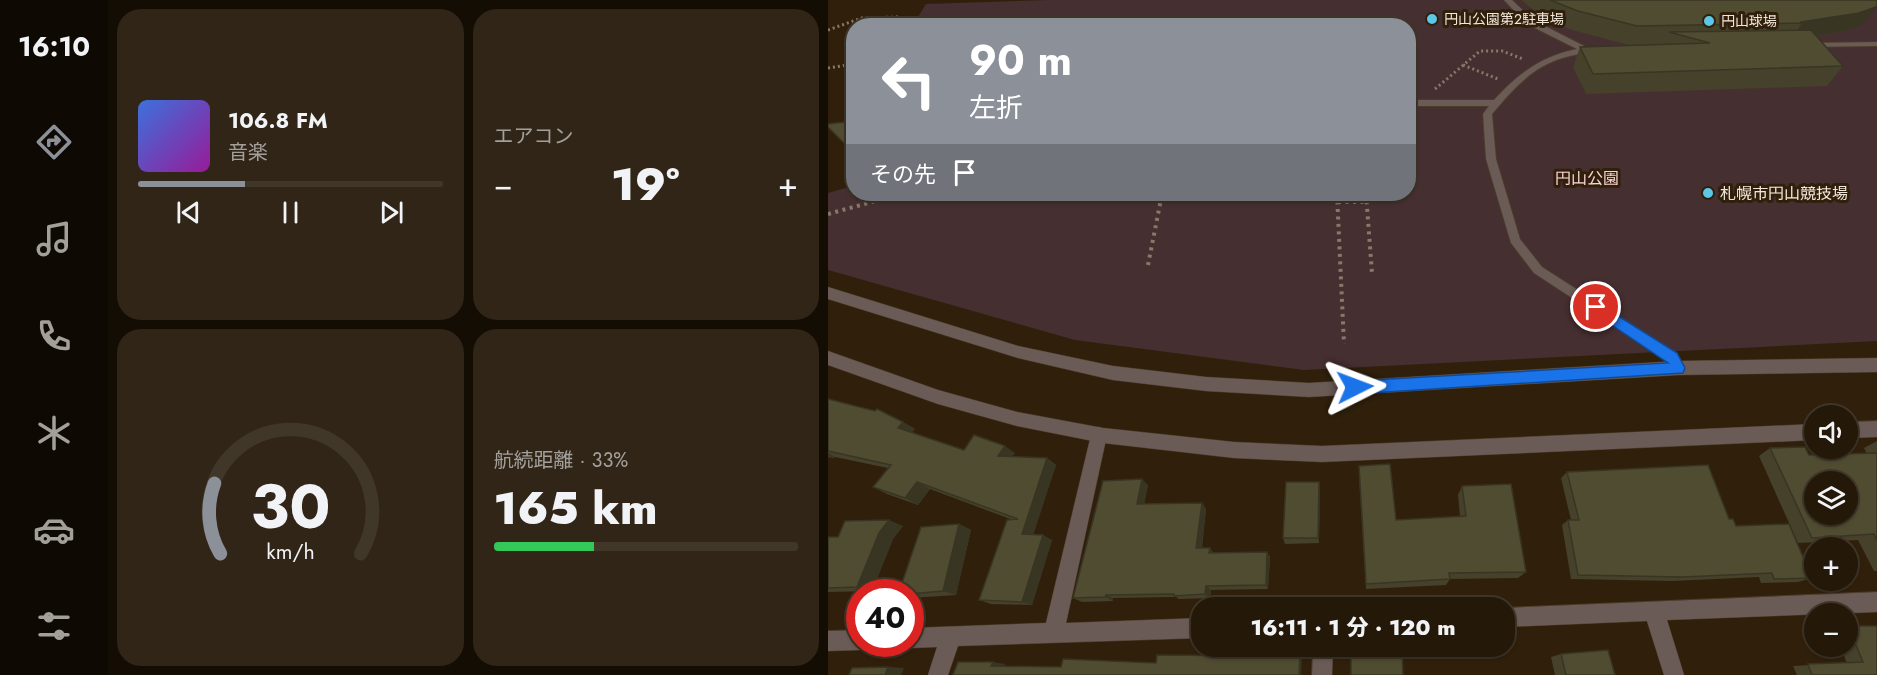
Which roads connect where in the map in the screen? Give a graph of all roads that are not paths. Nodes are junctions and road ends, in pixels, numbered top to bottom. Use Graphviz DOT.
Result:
graph roads {
  1 [pos="1508,0"];
  2 [pos="1877,44"];
  3 [pos="1795,45"];
  4 [pos="1585,50"];
  5 [pos="1608,50"];
  6 [pos="1416,103"];
  7 [pos="1497,103"];
  8 [pos="828,293"];
  9 [pos="828,358"];
  10 [pos="1877,365"];
  11 [pos="1678,368"];
  12 [pos="1877,429"];
  13 [pos="1858,430"];
  14 [pos="1804,432"];
  15 [pos="1099,435"];
  16 [pos="1877,602"];
  17 [pos="1654,611"];
  18 [pos="1515,617"];
  19 [pos="1191,628"];
  20 [pos="1054,633"];
  21 [pos="951,636"];
  22 [pos="924,637"];
  23 [pos="846,640"];
  24 [pos="828,641"];
  25 [pos="1323,657"];
  26 [pos="938,675"];
  27 [pos="1322,675"];
  28 [pos="1674,675"];
  1 -- 4 [label="lane"];
  2 -- 3 [label="lane"];
  4 -- 5 [label="lane"];
  4 -- 7 [label="lane"];
  6 -- 7 [label="lane"];
  7 -- 11 [label="lane"];
  8 -- 11 [label="street"];
  9 -- 15 [label="street"];
  10 -- 11 [label="street"];
  12 -- 13 [label="street"];
  14 -- 15 [label="street"];
  15 -- 20 [label="street"];
  16 -- 17 [label="street"];
  17 -- 18 [label="street"];
  17 -- 28 [label="street"];
  19 -- 20 [label="street"];
  20 -- 21 [label="street"];
  21 -- 22 [label="street"];
  21 -- 26 [label="street"];
  23 -- 24 [label="street"];
  25 -- 27 [label="street"];
}
